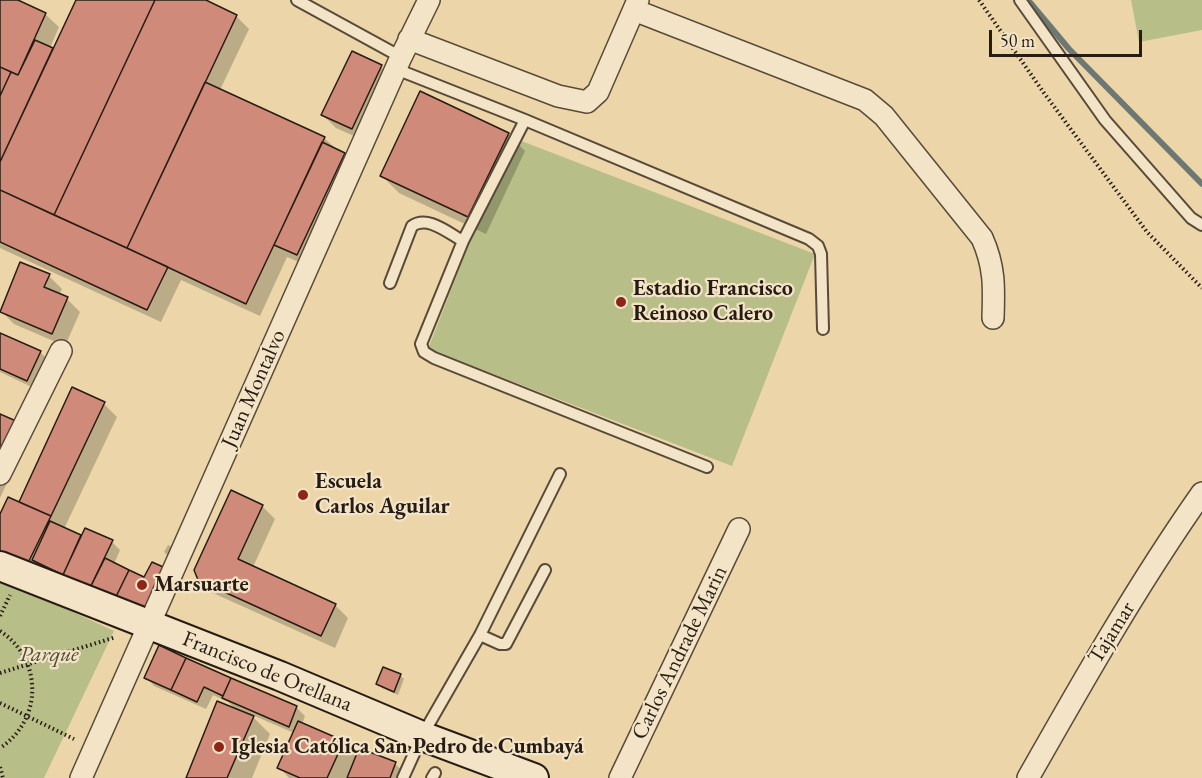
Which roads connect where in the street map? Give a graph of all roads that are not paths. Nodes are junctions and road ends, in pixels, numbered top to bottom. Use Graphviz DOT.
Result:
graph roads {
  1 [pos="297,0"];
  2 [pos="429,0"];
  3 [pos="1020,0"];
  4 [pos="636,5"];
  5 [pos="402,55"];
  6 [pos="525,120"];
  7 [pos="1202,225"];
  8 [pos="464,241"];
  9 [pos="390,283"];
  10 [pos="993,318"];
  11 [pos="823,329"];
  12 [pos="60,351"];
  13 [pos="707,467"];
  14 [pos="0,474"];
  15 [pos="560,474"];
  16 [pos="1202,492"];
  17 [pos="739,529"];
  18 [pos="0,566"];
  19 [pos="545,570"];
  20 [pos="150,624"];
  21 [pos="480,635"];
  22 [pos="422,736"];
  23 [pos="81,778"];
  24 [pos="403,778"];
  25 [pos="534,778"];
  26 [pos="620,778"];
  27 [pos="1028,778"];
  1 -- 5 [label="lane"];
  2 -- 5 [label="street, Juan Montalvo"];
  3 -- 7 [label="lane"];
  4 -- 5 [label="street"];
  4 -- 10 [label="street"];
  5 -- 6 [label="lane"];
  5 -- 20 [label="street, Juan Montalvo"];
  6 -- 8 [label="lane"];
  6 -- 11 [label="lane"];
  8 -- 9 [label="lane"];
  8 -- 13 [label="lane"];
  12 -- 14 [label="street"];
  15 -- 21 [label="lane"];
  16 -- 27 [label="street, Tajamar"];
  17 -- 26 [label="street, Carlos Andrade Marin"];
  18 -- 20 [label="street, Francisco de Orellana"];
  19 -- 21 [label="lane"];
  20 -- 22 [label="street, Francisco de Orellana"];
  20 -- 23 [label="street, Juan Montalvo"];
  21 -- 22 [label="lane"];
  22 -- 24 [label="lane"];
  22 -- 25 [label="street, Francisco de Orellana"];
}
